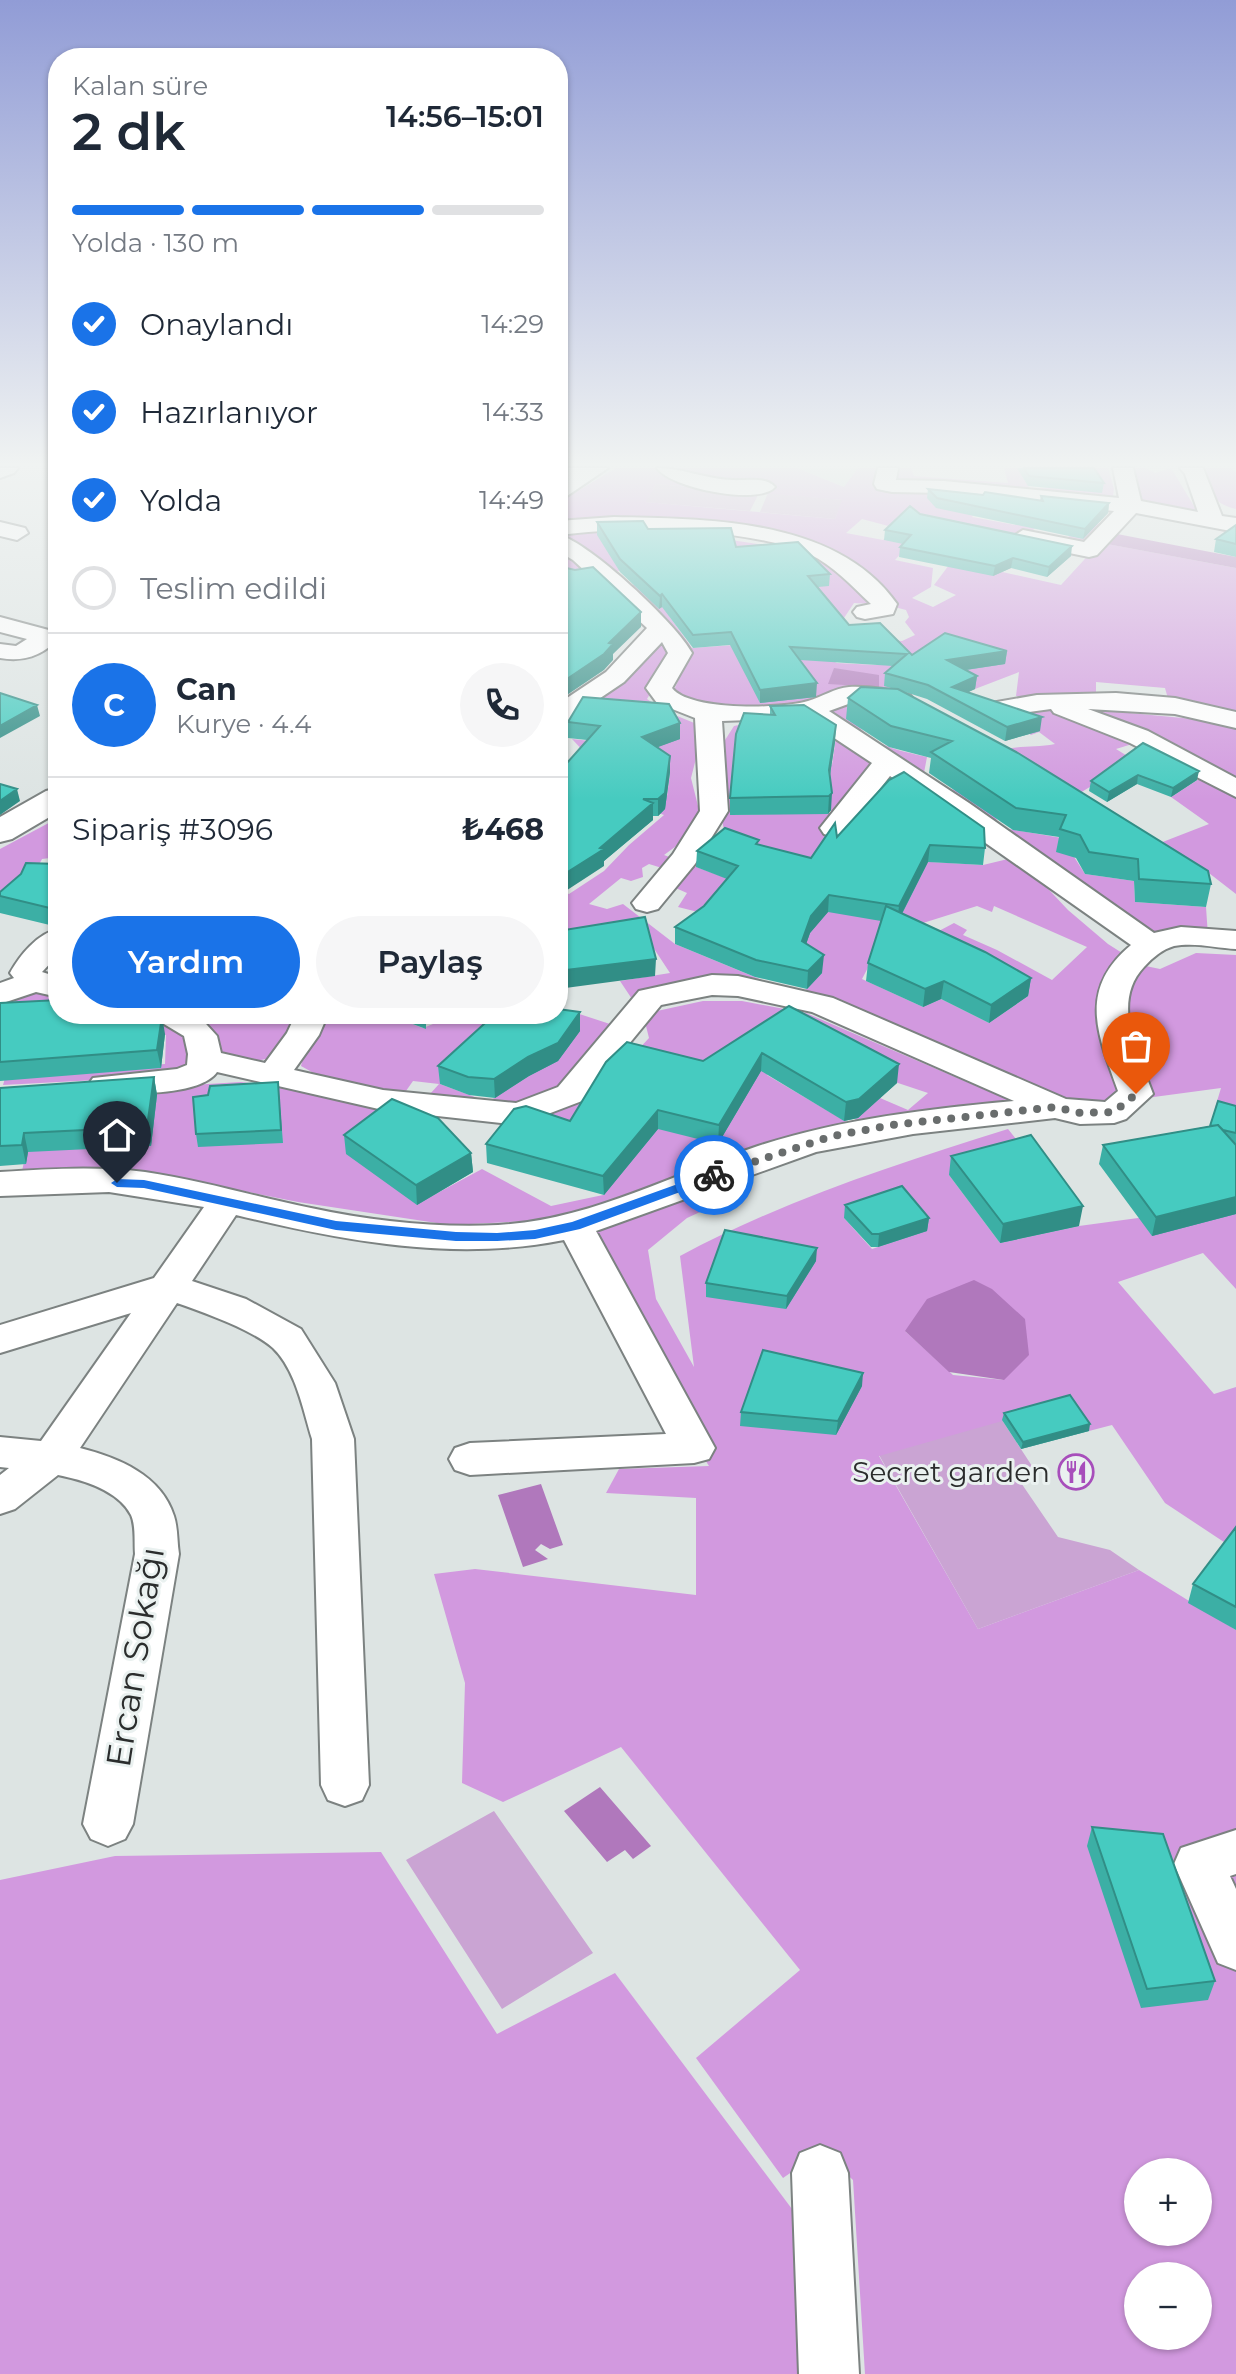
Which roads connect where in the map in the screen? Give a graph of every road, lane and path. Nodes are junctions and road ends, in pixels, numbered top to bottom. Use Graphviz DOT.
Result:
graph roads {
  1 [pos="607,579"];
  2 [pos="857,579"];
  3 [pos="865,612"];
  4 [pos="0,624"];
  5 [pos="661,628"];
  6 [pos="48,635"];
  7 [pos="48,639"];
  8 [pos="0,651"];
  9 [pos="1047,702"];
  10 [pos="1000,708"];
  11 [pos="919,709"];
  12 [pos="809,710"];
  13 [pos="568,711"];
  14 [pos="708,712"];
  15 [pos="1236,720"];
  16 [pos="887,762"];
  17 [pos="1236,789"];
  18 [pos="48,804"];
  19 [pos="834,828"];
  20 [pos="0,832"];
  21 [pos="647,903"];
  22 [pos="1236,940"];
  23 [pos="1151,945"];
  24 [pos="48,947"];
  25 [pos="46,985"];
  26 [pos="0,994"];
  27 [pos="188,1024"];
  28 [pos="308,1024"];
  29 [pos="207,1060"];
  30 [pos="272,1076"];
  31 [pos="78,1087"];
  32 [pos="1055,1107"];
  33 [pos="0,1184"];
  34 [pos="227,1201"];
  35 [pos="575,1226"];
  36 [pos="170,1287"];
  37 [pos="0,1339"];
  38 [pos="0,1452"];
  39 [pos="53,1456"];
  40 [pos="470,1459"];
  41 [pos="0,1498"];
  42 [pos="345,1785"];
  43 [pos="108,1824"];
  44 [pos="1218,1858"];
  45 [pos="1236,1946"];
  46 [pos="820,2173"];
  47 [pos="829,2374"];
  1 -- 5 [label="street"];
  2 -- 3 [label="street"];
  4 -- 6 [label="street"];
  5 -- 13 [label="street"];
  5 -- 14 [label="street"];
  7 -- 8 [label="street"];
  9 -- 10 [label="street"];
  9 -- 15 [label="street"];
  9 -- 17 [label="street"];
  11 -- 12 [label="street"];
  12 -- 14 [label="street"];
  12 -- 16 [label="street"];
  14 -- 21 [label="street"];
  16 -- 19 [label="street"];
  16 -- 23 [label="street"];
  18 -- 20 [label="main road"];
  22 -- 23 [label="street"];
  23 -- 32 [label="street"];
  24 -- 25 [label="street"];
  25 -- 26 [label="street"];
  27 -- 29 [label="street"];
  28 -- 30 [label="street"];
  29 -- 30 [label="street"];
  29 -- 31 [label="street"];
  30 -- 32 [label="street"];
  32 -- 35 [label="street"];
  33 -- 34 [label="street"];
  34 -- 35 [label="street"];
  34 -- 36 [label="street"];
  35 -- 40 [label="street"];
  36 -- 37 [label="street"];
  36 -- 39 [label="street"];
  36 -- 42 [label="street"];
  38 -- 39 [label="street, Ercan Sokağı"];
  39 -- 41 [label="street"];
  39 -- 43 [label="street, Ercan Sokağı"];
  44 -- 45 [label="street"];
  46 -- 47 [label="street"];
}
